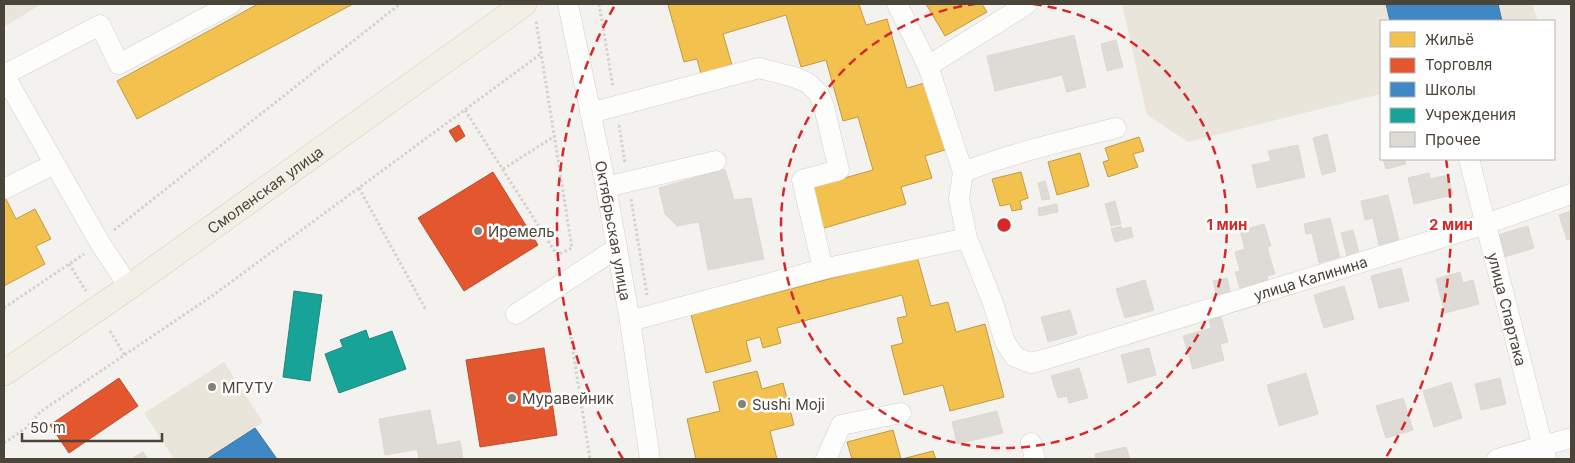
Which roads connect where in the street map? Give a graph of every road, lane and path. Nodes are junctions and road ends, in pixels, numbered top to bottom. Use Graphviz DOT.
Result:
graph roads {
  1 [pos="231,4"];
  2 [pos="400,4"];
  3 [pos="568,4"];
  4 [pos="599,4"];
  5 [pos="897,4"];
  6 [pos="1018,6"];
  7 [pos="530,10"];
  8 [pos="542,53"];
  9 [pos="928,66"];
  10 [pos="4,75"];
  11 [pos="616,106"];
  12 [pos="465,110"];
  13 [pos="590,113"];
  14 [pos="1116,128"];
  15 [pos="555,136"];
  16 [pos="1469,160"];
  17 [pos="716,161"];
  18 [pos="54,164"];
  19 [pos="503,169"];
  20 [pos="963,172"];
  21 [pos="628,182"];
  22 [pos="606,187"];
  23 [pos="359,188"];
  24 [pos="4,189"];
  25 [pos="1571,194"];
  26 [pos="1486,224"];
  27 [pos="112,233"];
  28 [pos="967,238"];
  29 [pos="617,248"];
  30 [pos="87,252"];
  31 [pos="69,264"];
  32 [pos="823,269"];
  33 [pos="129,287"];
  34 [pos="86,291"];
  35 [pos="647,295"];
  36 [pos="4,308"];
  37 [pos="426,310"];
  38 [pos="516,314"];
  39 [pos="630,321"];
  40 [pos="110,331"];
  41 [pos="570,332"];
  42 [pos="125,356"];
  43 [pos="4,373"];
  44 [pos="901,413"];
  45 [pos="1571,438"];
  46 [pos="4,443"];
  47 [pos="1544,453"];
  48 [pos="590,459"];
  49 [pos="650,459"];
  50 [pos="826,459"];
  51 [pos="1497,459"];
  1 -- 10 [label="street"];
  2 -- 27 [label="path"];
  3 -- 13 [label="street, Октябрьская улица"];
  4 -- 11 [label="path"];
  5 -- 9 [label="street"];
  6 -- 9 [label="street"];
  7 -- 8 [label="path"];
  7 -- 33 [label="main road, Смоленская улица"];
  8 -- 12 [label="path"];
  8 -- 15 [label="path"];
  9 -- 20 [label="street"];
  10 -- 18 [label="street"];
  11 -- 13 [label="street"];
  11 -- 21 [label="path"];
  11 -- 32 [label="street"];
  12 -- 19 [label="path"];
  12 -- 23 [label="path"];
  13 -- 22 [label="street, Октябрьская улица"];
  14 -- 20 [label="street"];
  15 -- 19 [label="path"];
  15 -- 19 [label="path"];
  16 -- 26 [label="street, улица Спартака"];
  17 -- 21 [label="street"];
  18 -- 24 [label="street"];
  18 -- 33 [label="street"];
  20 -- 28 [label="street, улица Калинина"];
  21 -- 22 [label="street"];
  21 -- 35 [label="path"];
  22 -- 29 [label="street, Октябрьская улица"];
  23 -- 37 [label="path"];
  23 -- 42 [label="path"];
  25 -- 26 [label="street, улица Калинина"];
  26 -- 28 [label="street, улица Калинина"];
  26 -- 47 [label="street, улица Спартака"];
  28 -- 32 [label="street"];
  29 -- 38 [label="street"];
  29 -- 39 [label="street, Октябрьская улица"];
  30 -- 31 [label="path"];
  31 -- 34 [label="path"];
  31 -- 36 [label="path"];
  32 -- 39 [label="street"];
  33 -- 43 [label="main road, Смоленская улица"];
  39 -- 49 [label="street, Октябрьская улица"];
  40 -- 42 [label="path"];
  41 -- 48 [label="path"];
  42 -- 46 [label="path"];
  44 -- 50 [label="street"];
  45 -- 47 [label="street"];
  47 -- 51 [label="street"];
}
